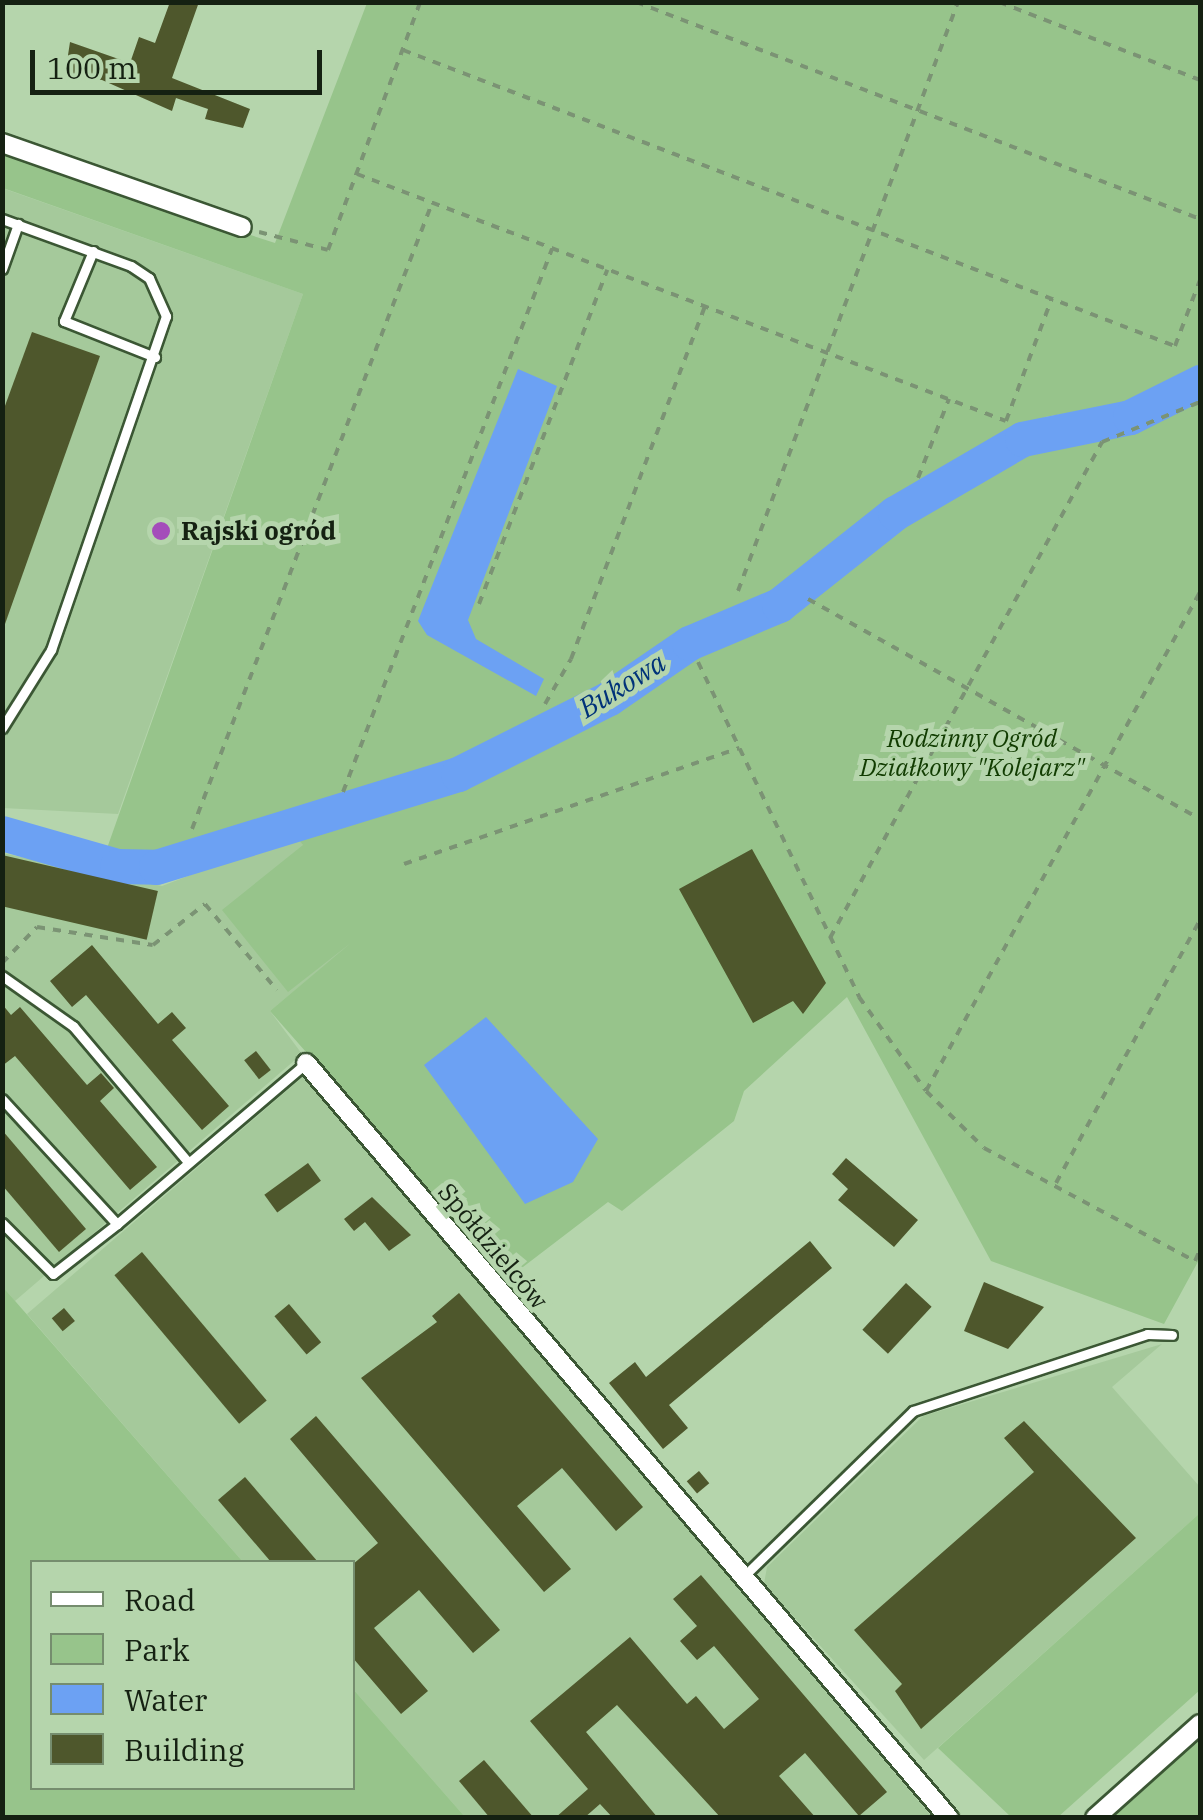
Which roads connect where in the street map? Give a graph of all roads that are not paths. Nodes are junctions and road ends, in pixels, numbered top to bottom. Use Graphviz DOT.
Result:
graph roads {
  1 [pos="2,143"];
  2 [pos="2,218"];
  3 [pos="18,224"];
  4 [pos="242,227"];
  5 [pos="93,252"];
  6 [pos="2,269"];
  7 [pos="155,357"];
  8 [pos="2,728"];
  9 [pos="2,976"];
  10 [pos="306,1063"];
  11 [pos="2,1098"];
  12 [pos="187,1161"];
  13 [pos="2,1222"];
  14 [pos="117,1224"];
  15 [pos="1172,1335"];
  16 [pos="744,1576"];
  17 [pos="1200,1724"];
  18 [pos="948,1818"];
  19 [pos="1095,1818"];
  1 -- 4 [label="street"];
  2 -- 3 [label="lane"];
  3 -- 5 [label="lane"];
  3 -- 6 [label="lane"];
  5 -- 7 [label="lane"];
  5 -- 7 [label="lane"];
  7 -- 8 [label="lane"];
  9 -- 12 [label="lane"];
  10 -- 12 [label="lane, Spółdzielców"];
  10 -- 16 [label="street, Spółdzielców"];
  11 -- 14 [label="lane"];
  12 -- 14 [label="lane, Spółdzielców"];
  13 -- 14 [label="lane, Spółdzielców"];
  15 -- 16 [label="lane"];
  16 -- 18 [label="street, Spółdzielców"];
  17 -- 19 [label="street"];
}
